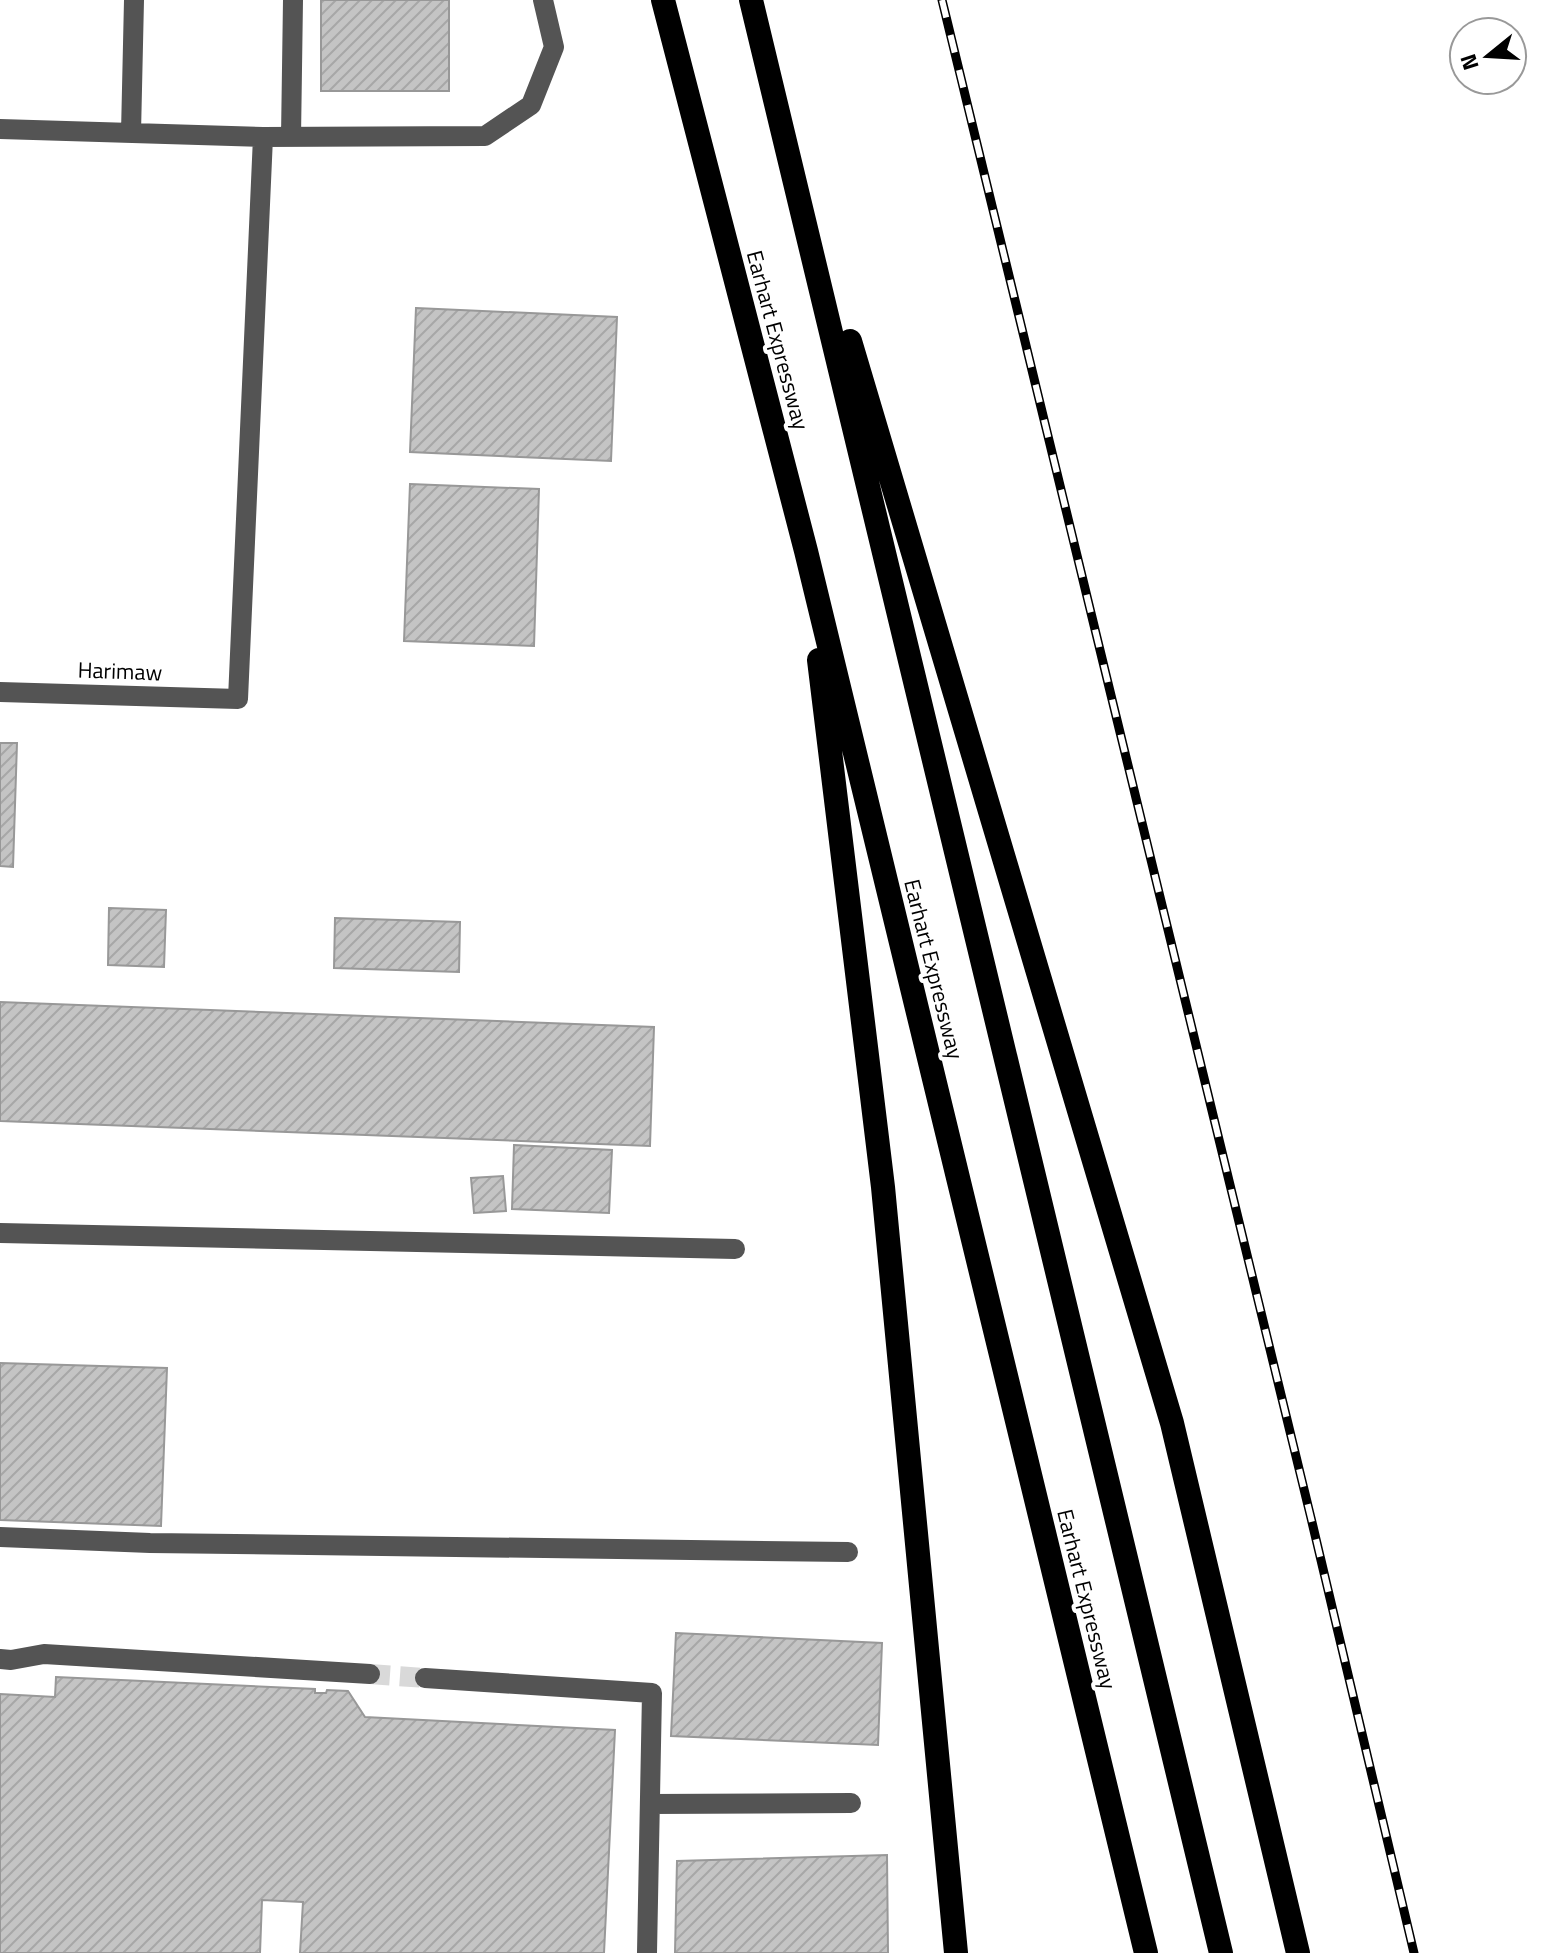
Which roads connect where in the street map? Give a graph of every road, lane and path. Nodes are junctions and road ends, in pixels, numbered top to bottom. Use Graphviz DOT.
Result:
graph roads {
  1 [pos="134,0"];
  2 [pos="293,0"];
  3 [pos="543,0"];
  4 [pos="663,0"];
  5 [pos="751,0"];
  6 [pos="771,76"];
  7 [pos="0,129"];
  8 [pos="131,133"];
  9 [pos="263,137"];
  10 [pos="291,137"];
  11 [pos="806,551"];
  12 [pos="0,692"];
  13 [pos="0,1233"];
  14 [pos="735,1249"];
  15 [pos="0,1537"];
  16 [pos="848,1552"];
  17 [pos="0,1659"];
  18 [pos="370,1674"];
  19 [pos="425,1678"];
  20 [pos="851,1803"];
  21 [pos="650,1804"];
  22 [pos="647,1953"];
  23 [pos="956,1953"];
  24 [pos="1146,1953"];
  25 [pos="1221,1953"];
  26 [pos="1298,1953"];
  1 -- 8 [label="street"];
  2 -- 10 [label="street"];
  3 -- 10 [label="street"];
  4 -- 11 [label="highway, Earhart Expressway"];
  5 -- 6 [label="highway"];
  6 -- 25 [label="highway"];
  6 -- 26 [label="highway"];
  7 -- 8 [label="street"];
  8 -- 9 [label="street"];
  9 -- 10 [label="street"];
  9 -- 12 [label="street, Harimaw"];
  11 -- 23 [label="highway"];
  11 -- 24 [label="highway, Earhart Expressway"];
  13 -- 14 [label="street"];
  15 -- 16 [label="street"];
  17 -- 18 [label="street"];
  19 -- 21 [label="street"];
  20 -- 21 [label="street"];
  21 -- 22 [label="street"];
}
